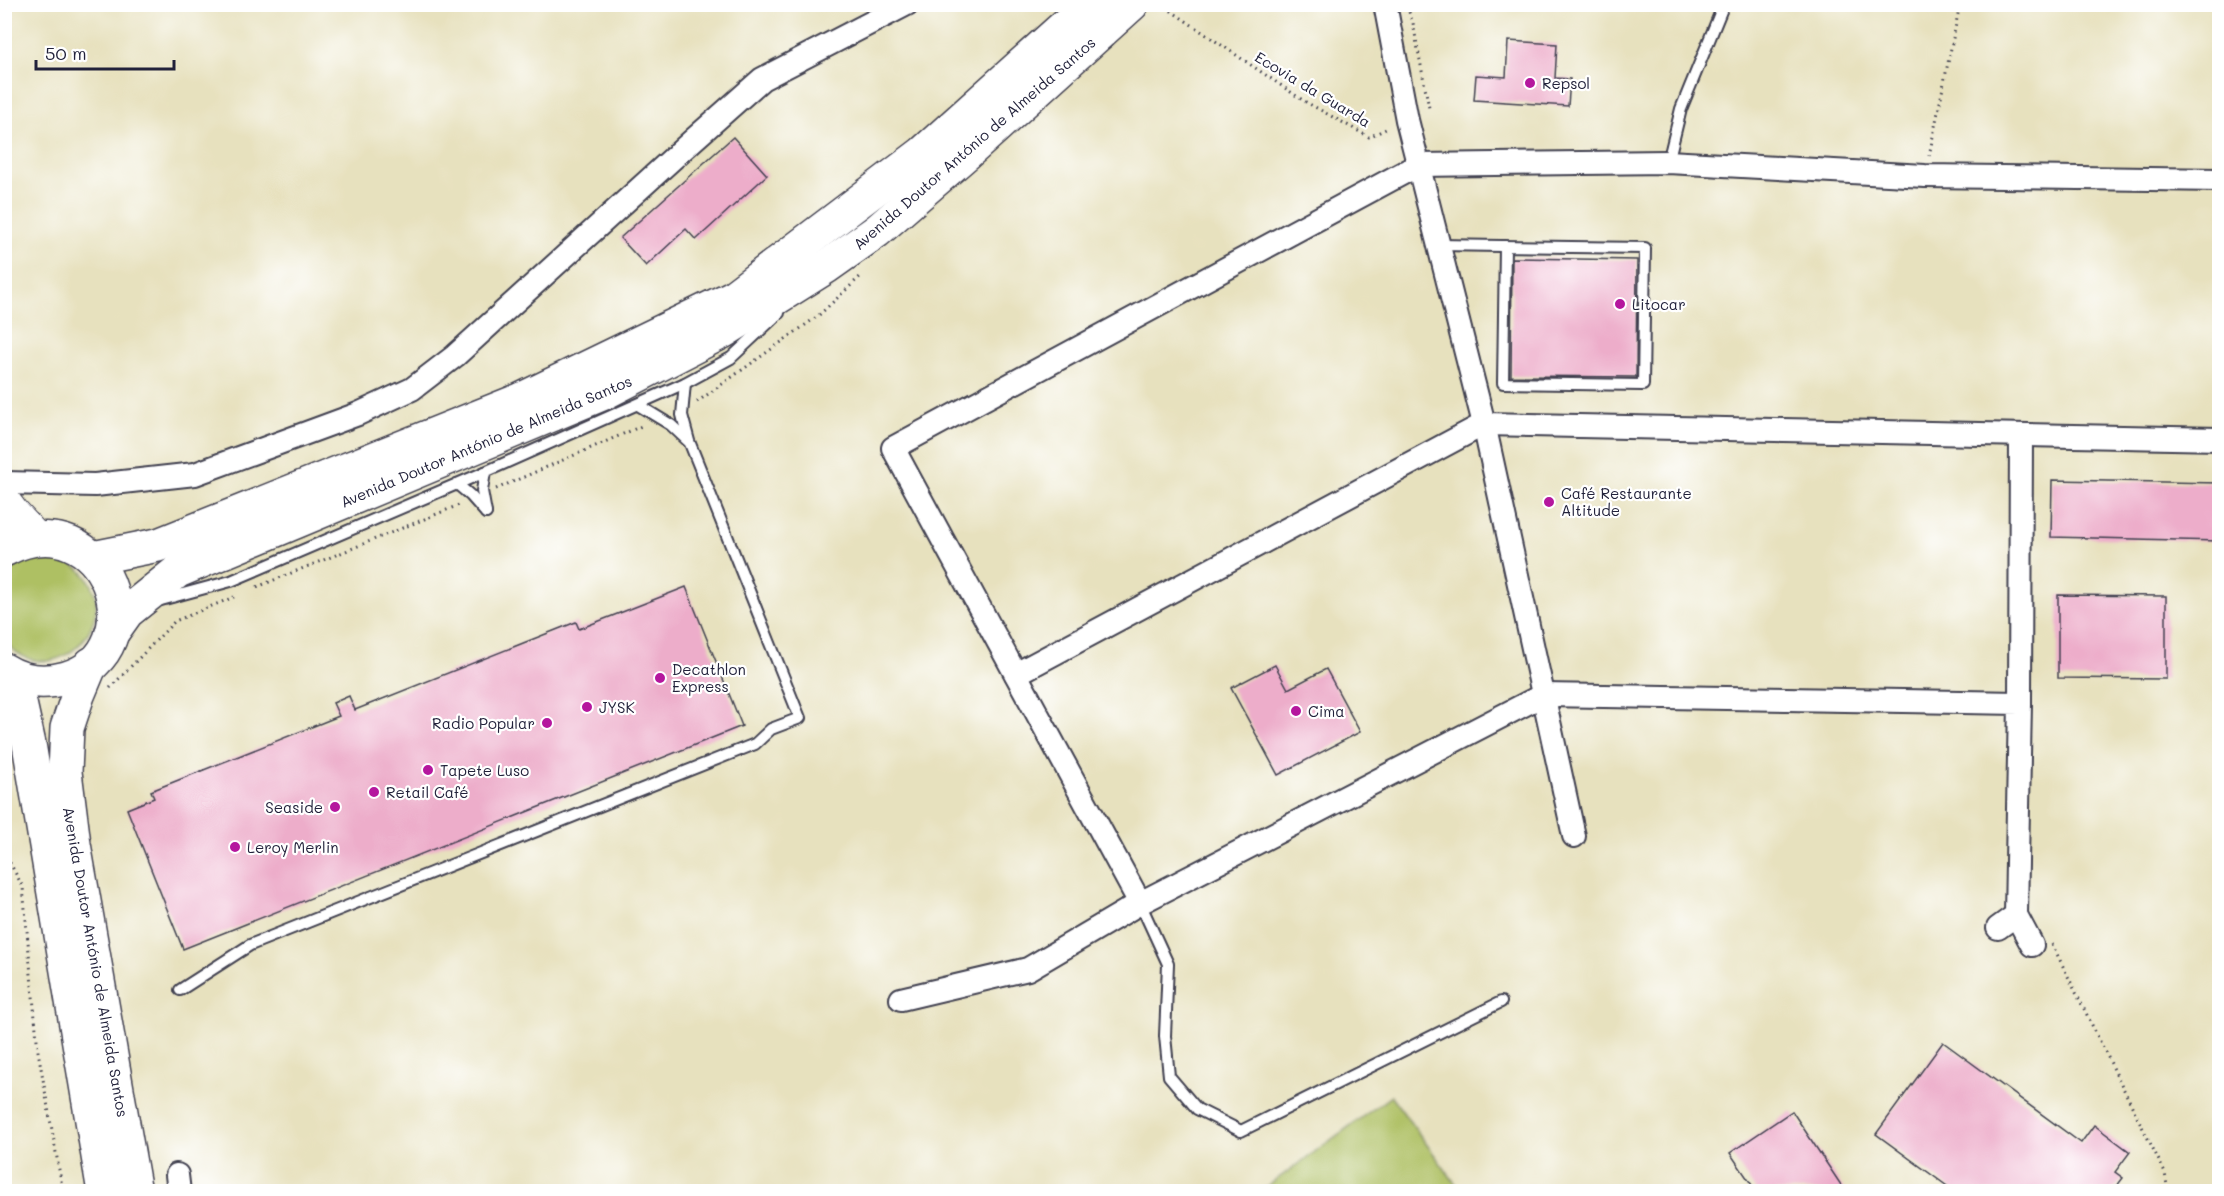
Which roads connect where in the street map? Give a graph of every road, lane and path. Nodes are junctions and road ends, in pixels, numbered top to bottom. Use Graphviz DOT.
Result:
graph roads {
  1 [pos="907,4"];
  2 [pos="1089,4"];
  3 [pos="1131,4"];
  4 [pos="1161,4"];
  5 [pos="1384,4"];
  6 [pos="1406,4"];
  7 [pos="1960,4"];
  8 [pos="1723,6"];
  9 [pos="1407,120"];
  10 [pos="1668,162"];
  11 [pos="1418,165"];
  12 [pos="1925,176"];
  13 [pos="2220,180"];
  14 [pos="1438,245"];
  15 [pos="1505,246"];
  16 [pos="826,267"];
  17 [pos="685,383"];
  18 [pos="638,405"];
  19 [pos="1484,424"];
  20 [pos="2021,435"];
  21 [pos="2220,439"];
  22 [pos="689,441"];
  23 [pos="485,472"];
  24 [pos="4,483"];
  25 [pos="457,484"];
  26 [pos="4,501"];
  27 [pos="37,539"];
  28 [pos="4,550"];
  29 [pos="93,558"];
  30 [pos="119,622"];
  31 [pos="91,664"];
  32 [pos="9,673"];
  33 [pos="1016,674"];
  34 [pos="1543,695"];
  35 [pos="2020,703"];
  36 [pos="1574,836"];
  37 [pos="4,852"];
  38 [pos="1140,903"];
  39 [pos="2042,944"];
  40 [pos="180,990"];
  41 [pos="901,999"];
  42 [pos="1501,1002"];
  43 [pos="63,1191"];
  44 [pos="104,1191"];
  45 [pos="135,1191"];
  46 [pos="2168,1191"];
  1 -- 24 [label="street"];
  2 -- 29 [label="highway, Avenida Doutor António de Almeida Santos"];
  3 -- 16 [label="highway, Avenida Doutor António de Almeida Santos"];
  4 -- 9 [label="path, Ecovia da Guarda"];
  5 -- 9 [label="street"];
  6 -- 9 [label="path, Ecovia da Guarda"];
  7 -- 12 [label="path"];
  8 -- 10 [label="lane"];
  9 -- 11 [label="street"];
  10 -- 11 [label="street"];
  10 -- 12 [label="street"];
  11 -- 14 [label="street"];
  11 -- 33 [label="street"];
  12 -- 13 [label="street"];
  14 -- 15 [label="lane"];
  14 -- 19 [label="street"];
  15 -- 15 [label="lane"];
  16 -- 17 [label="lane"];
  16 -- 30 [label="highway, Avenida Doutor António de Almeida Santos"];
  17 -- 18 [label="lane"];
  17 -- 22 [label="lane"];
  18 -- 22 [label="lane"];
  18 -- 23 [label="lane"];
  19 -- 20 [label="street"];
  19 -- 33 [label="street"];
  19 -- 34 [label="street"];
  20 -- 21 [label="street"];
  20 -- 35 [label="street"];
  22 -- 40 [label="lane"];
  23 -- 25 [label="lane"];
  23 -- 25 [label="lane"];
  25 -- 30 [label="lane"];
  26 -- 27 [label="street"];
  27 -- 28 [label="highway, Avenida Doutor António de Almeida Santos"];
  27 -- 29 [label="highway, Avenida Doutor António de Almeida Santos"];
  29 -- 30 [label="highway, Avenida Doutor António de Almeida Santos"];
  30 -- 31 [label="highway, Avenida Doutor António de Almeida Santos"];
  31 -- 32 [label="highway, Avenida Doutor António de Almeida Santos"];
  31 -- 45 [label="highway, Avenida Doutor António de Almeida Santos"];
  32 -- 44 [label="highway, Avenida Doutor António de Almeida Santos"];
  33 -- 38 [label="street"];
  34 -- 35 [label="street"];
  34 -- 36 [label="street"];
  34 -- 38 [label="street"];
  35 -- 39 [label="street"];
  37 -- 43 [label="path"];
  38 -- 41 [label="street"];
  38 -- 42 [label="lane"];
  39 -- 46 [label="path"];
}
